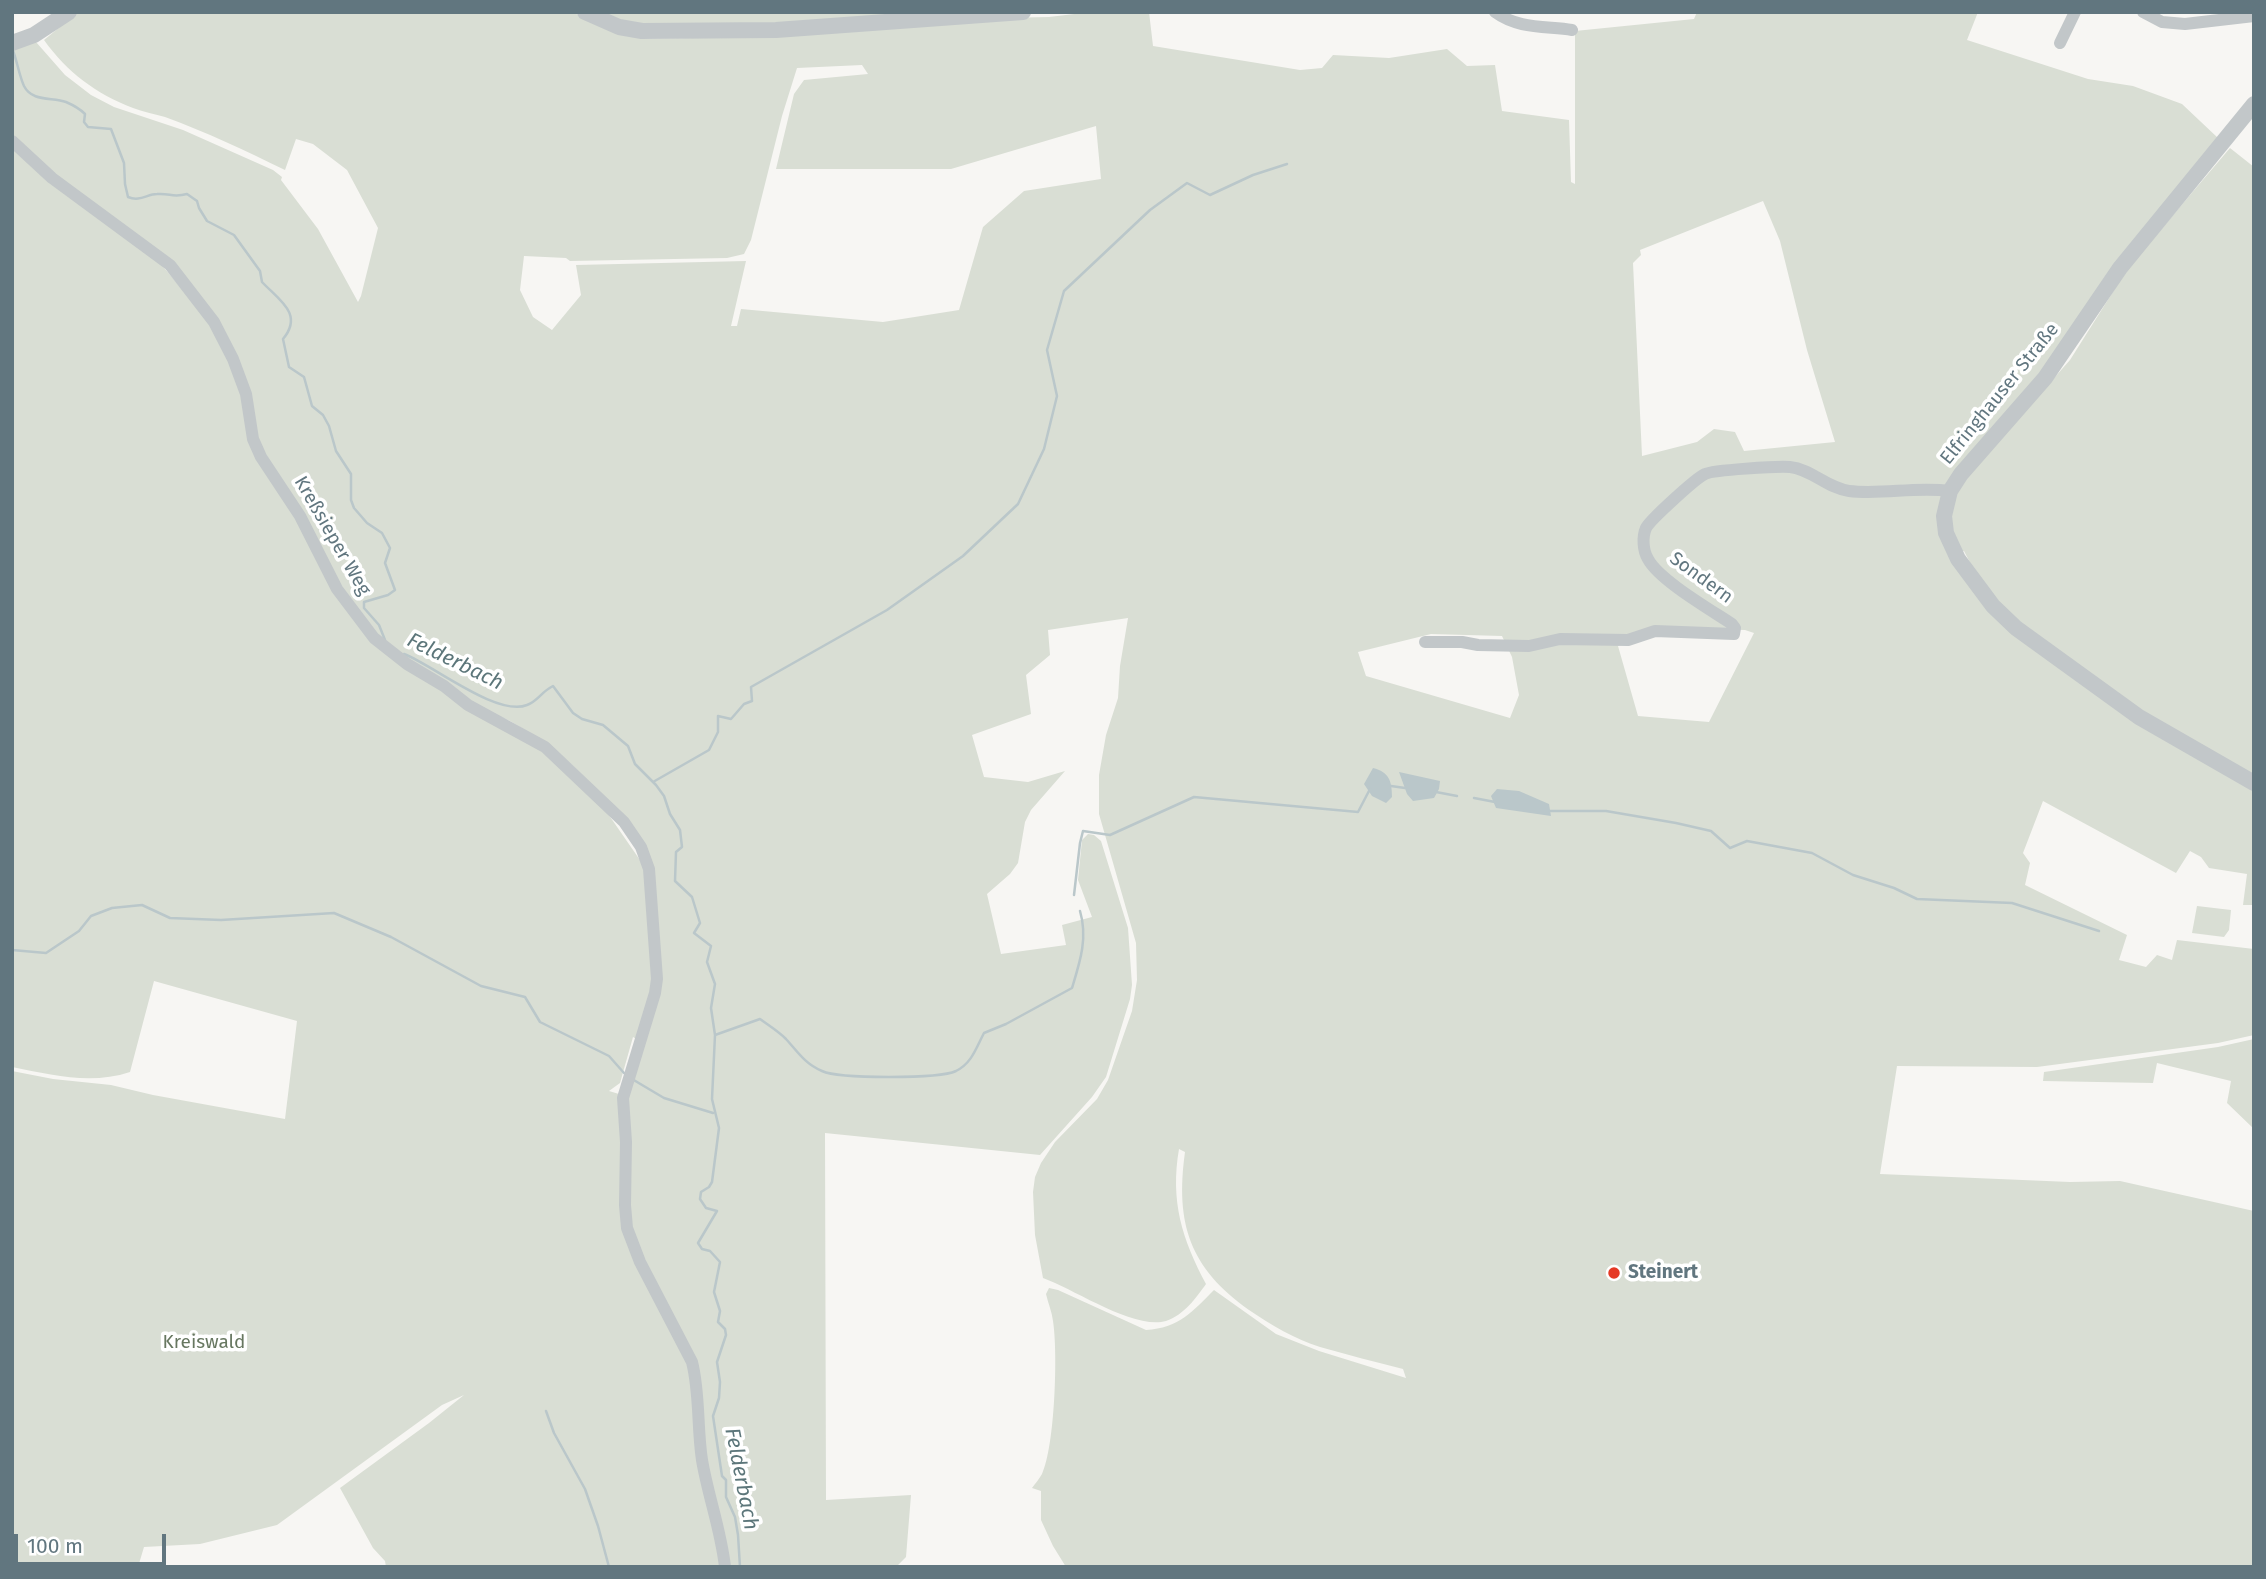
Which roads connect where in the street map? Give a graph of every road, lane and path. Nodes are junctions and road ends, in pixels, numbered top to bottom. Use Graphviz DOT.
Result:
graph roads {
  1 [pos="69,12"];
  2 [pos="585,12"];
  3 [pos="1022,12"];
  4 [pos="1495,12"];
  5 [pos="2075,12"];
  6 [pos="2143,12"];
  7 [pos="2254,16"];
  8 [pos="1572,30"];
  9 [pos="12,43"];
  10 [pos="2060,43"];
  11 [pos="2254,104"];
  12 [pos="12,141"];
  13 [pos="1950,491"];
  14 [pos="1425,642"];
  15 [pos="2254,783"];
  16 [pos="725,1567"];
  1 -- 9 [label="street"];
  2 -- 3 [label="street"];
  4 -- 8 [label="street"];
  5 -- 10 [label="street"];
  6 -- 7 [label="street"];
  11 -- 13 [label="street, Elfringhauser Straße"];
  12 -- 16 [label="street, Kreßsieper Weg"];
  13 -- 14 [label="street, Sondern"];
  13 -- 15 [label="street, Elfringhauser Straße"];
}
